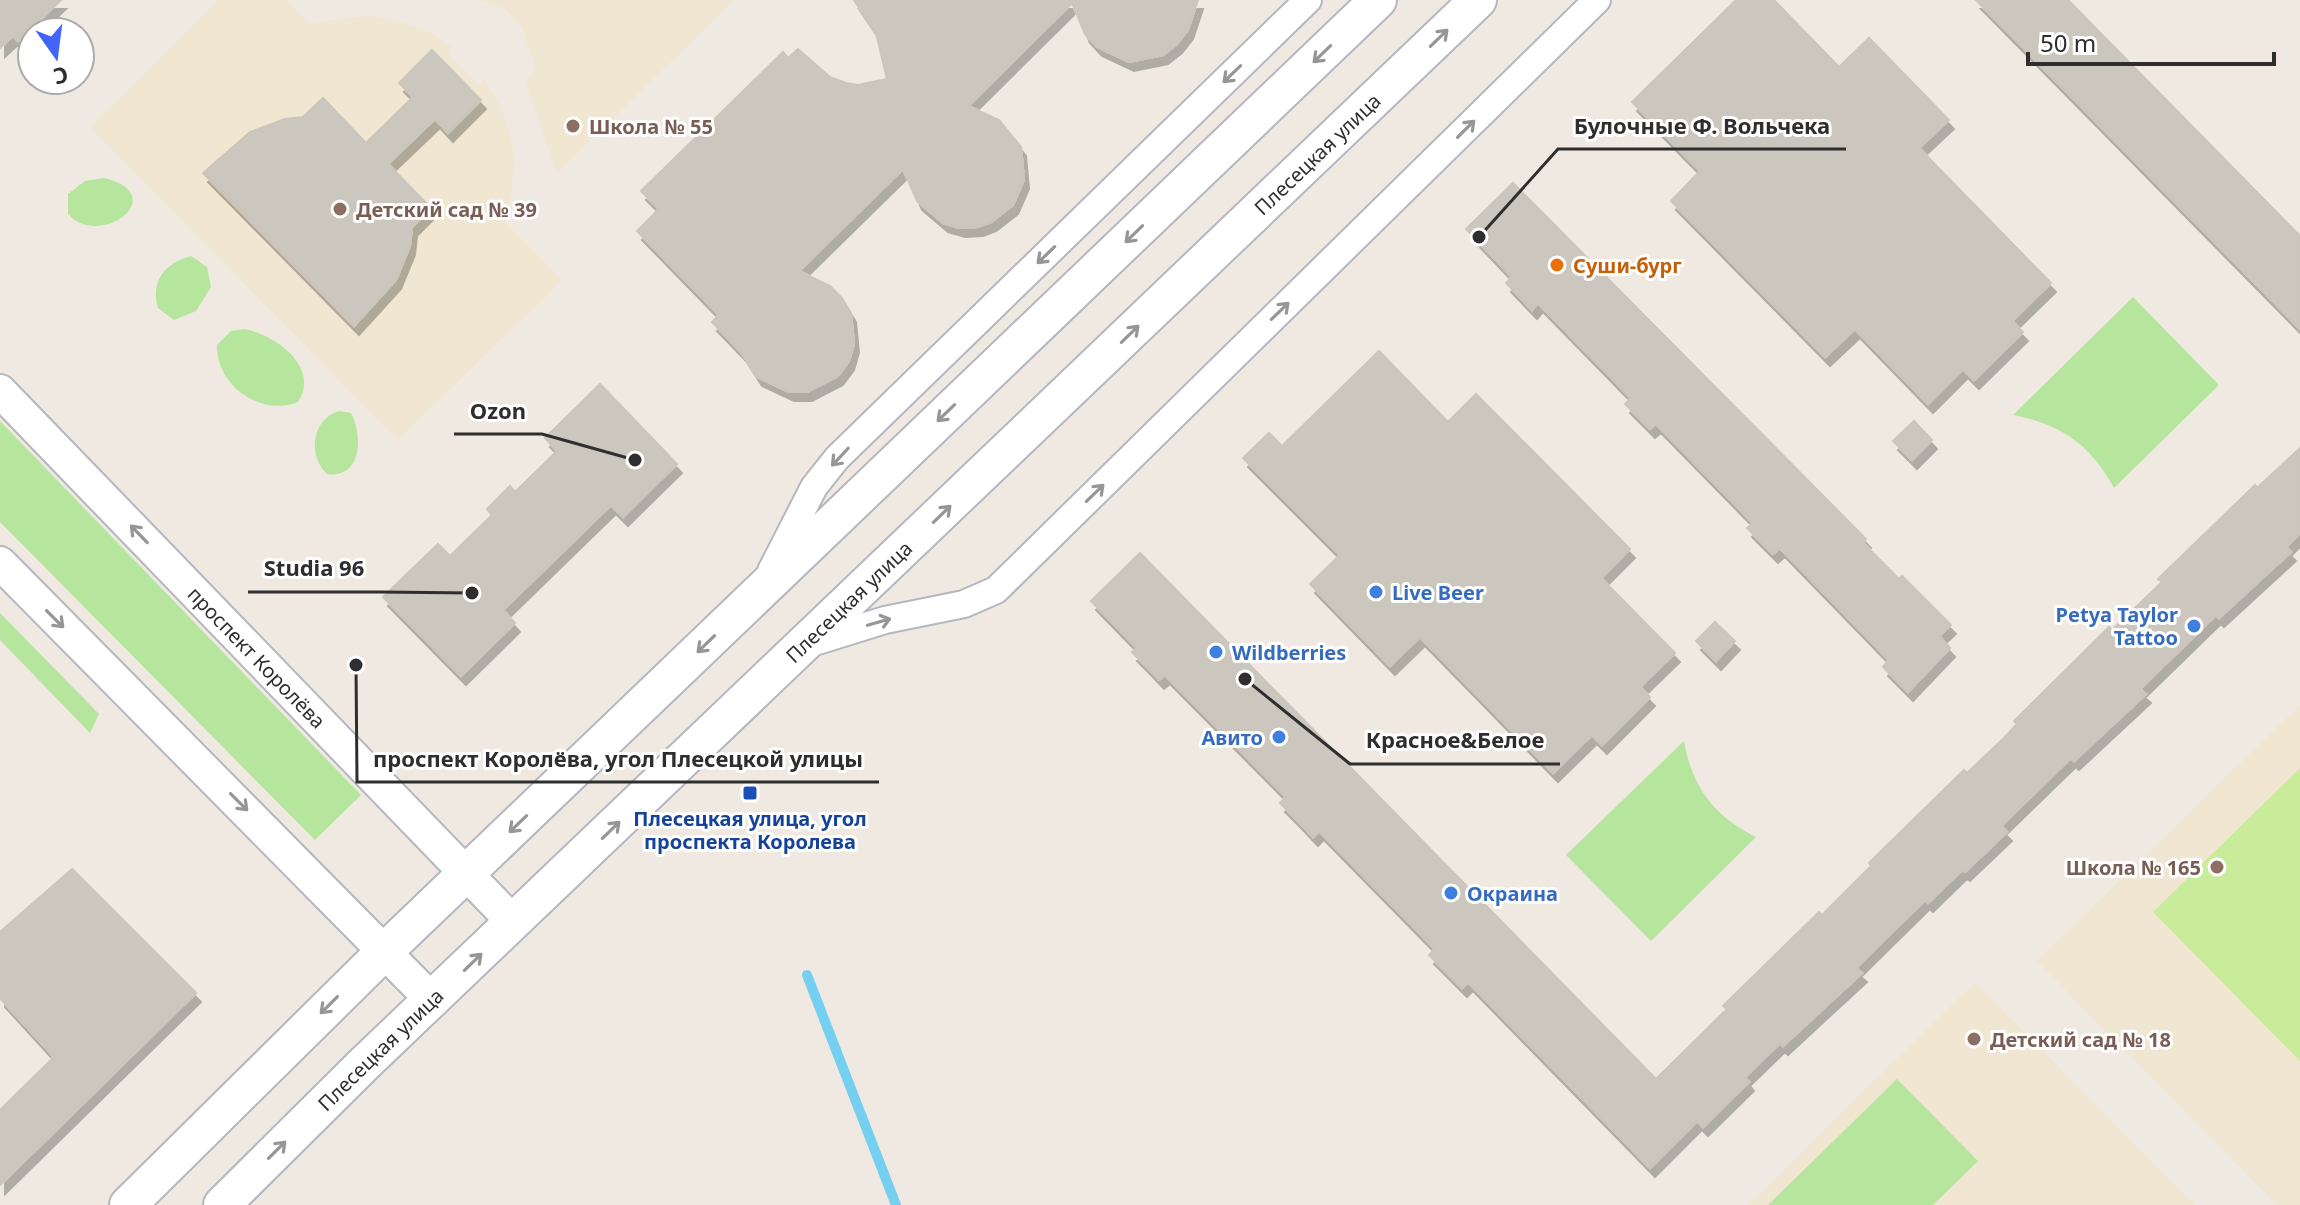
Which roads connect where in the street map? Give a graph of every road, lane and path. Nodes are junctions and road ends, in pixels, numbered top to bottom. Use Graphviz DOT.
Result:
graph roads {
  1 [pos="1308,0"];
  2 [pos="1378,0"];
  3 [pos="1478,0"];
  4 [pos="1597,0"];
  5 [pos="0,391"];
  6 [pos="0,563"];
  7 [pos="762,590"];
  8 [pos="805,645"];
  9 [pos="466,873"];
  10 [pos="514,923"];
  11 [pos="385,951"];
  12 [pos="433,1001"];
  13 [pos="128,1205"];
  14 [pos="222,1205"];
  1 -- 7 [label="street, one-way"];
  2 -- 7 [label="main road, one-way"];
  8 -- 3 [label="main road, Плесецкая улица, one-way"];
  8 -- 4 [label="street, one-way"];
  9 -- 5 [label="street, проспект Королёва, one-way"];
  6 -- 11 [label="street, one-way"];
  7 -- 9 [label="main road, one-way"];
  10 -- 8 [label="main road, Плесецкая улица, one-way"];
  9 -- 10 [label="street, проспект Королёва"];
  9 -- 11 [label="main road"];
  12 -- 10 [label="main road, Плесецкая улица, one-way"];
  11 -- 12 [label="street"];
  11 -- 13 [label="main road, one-way"];
  14 -- 12 [label="main road, Плесецкая улица, one-way"];
}
